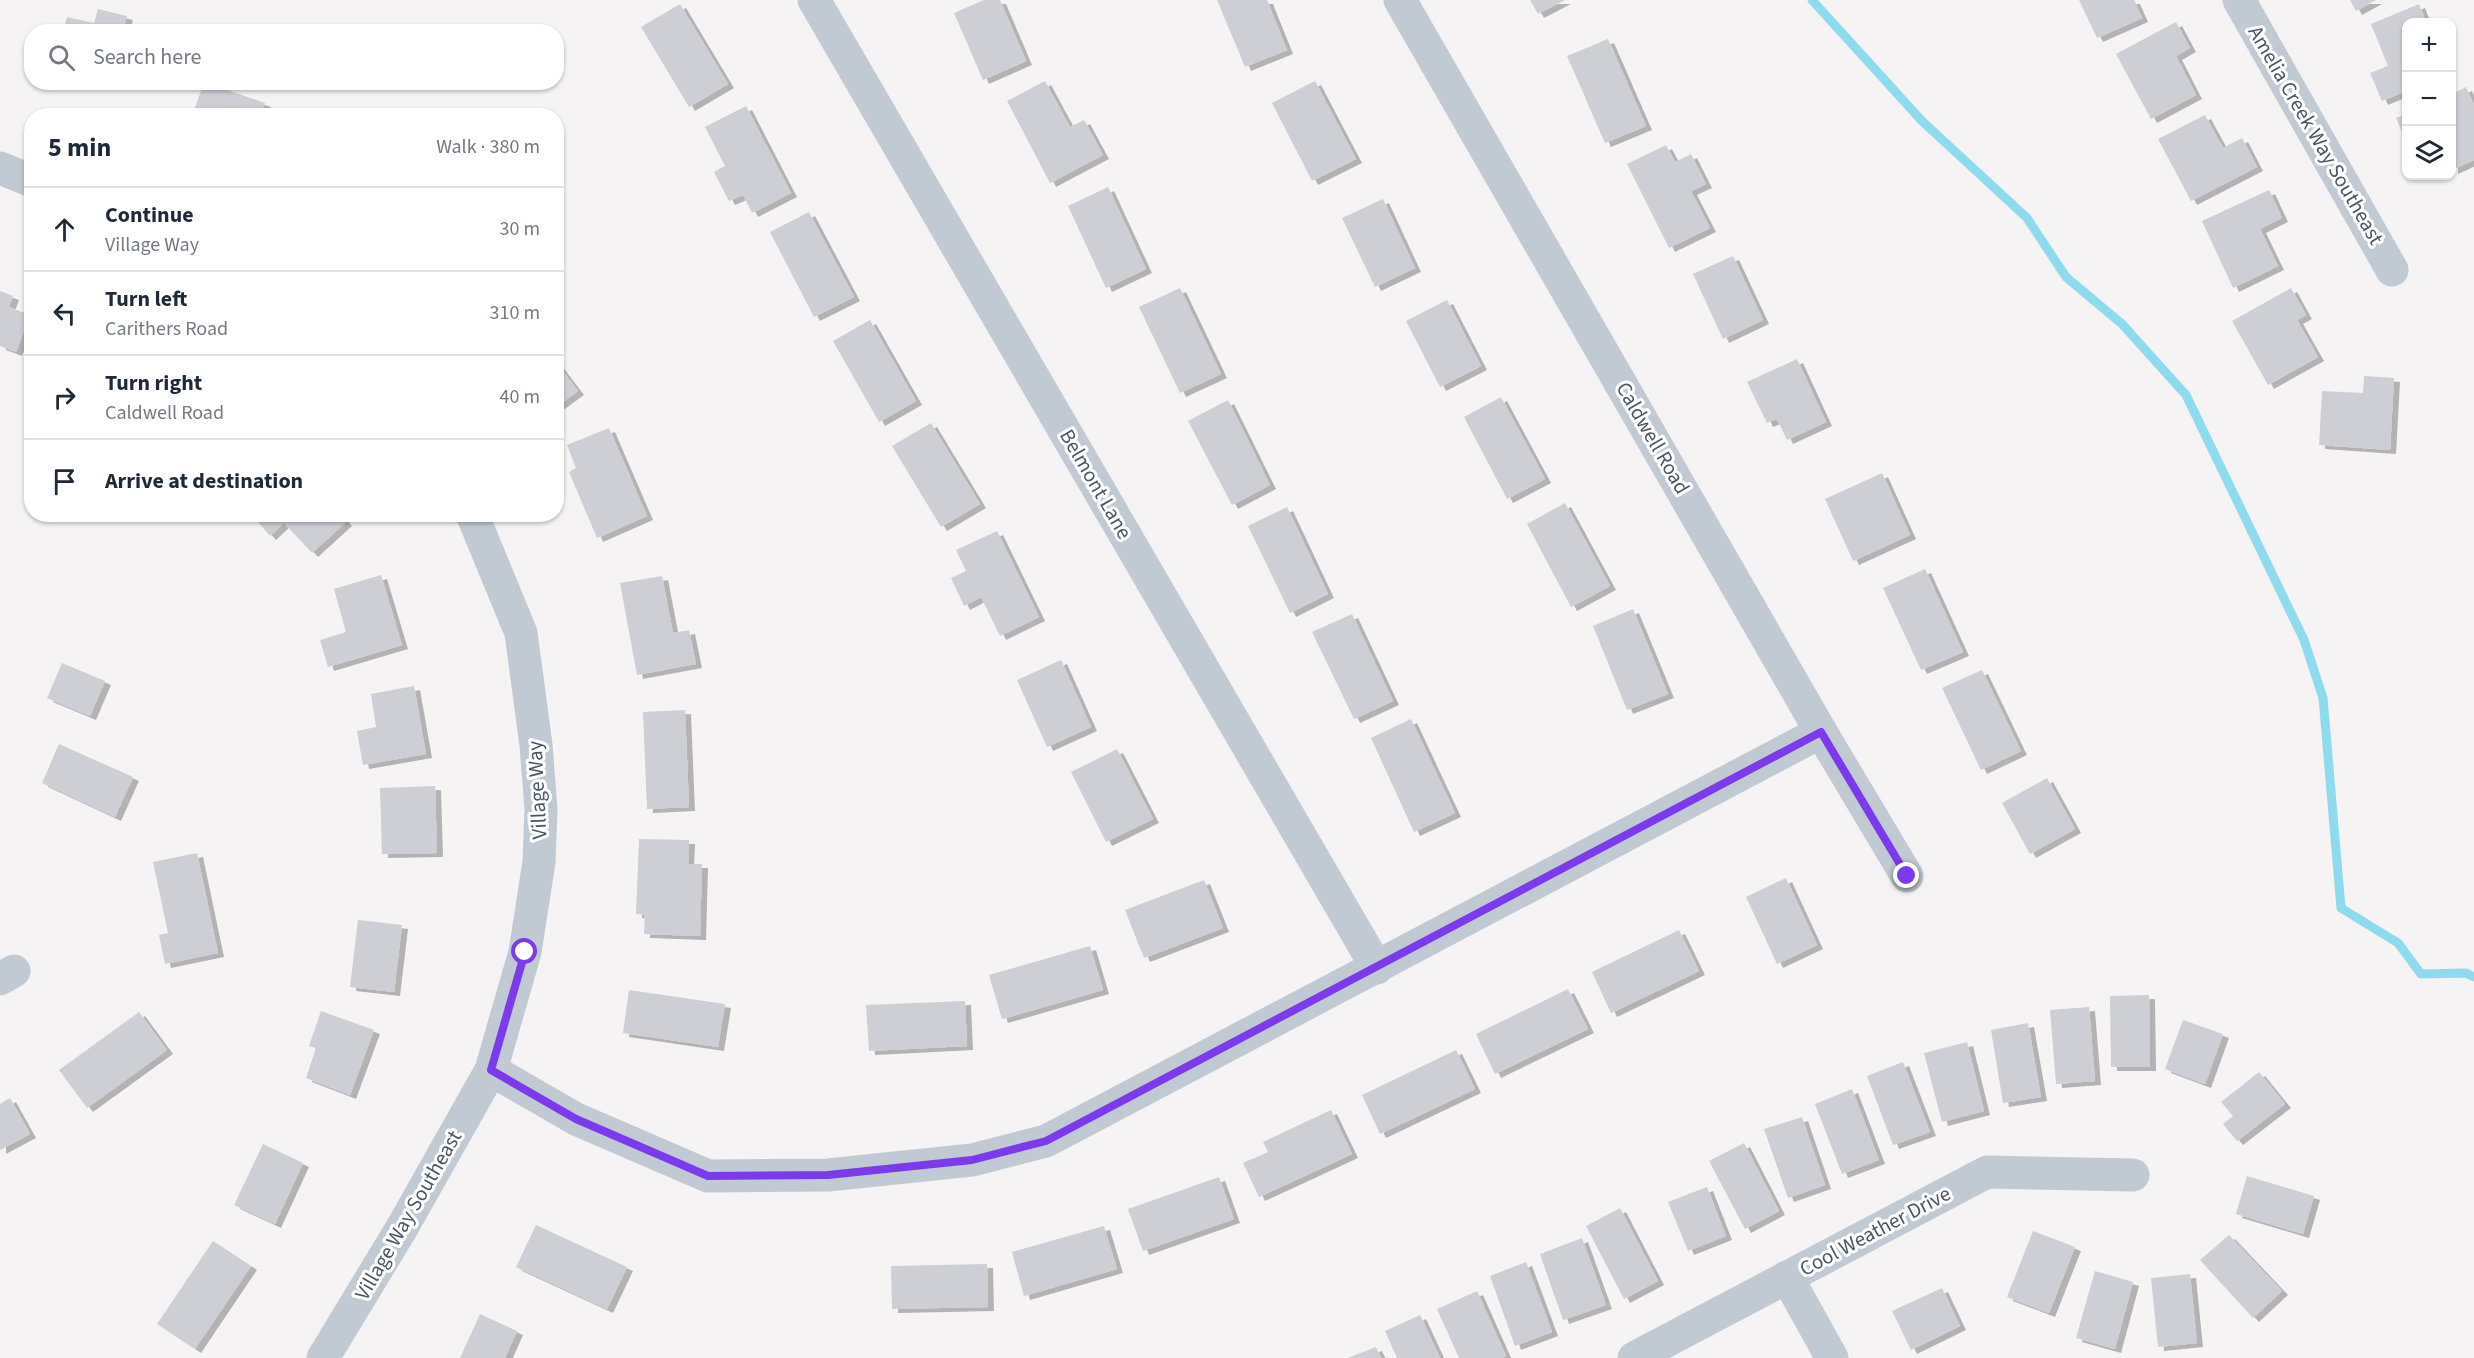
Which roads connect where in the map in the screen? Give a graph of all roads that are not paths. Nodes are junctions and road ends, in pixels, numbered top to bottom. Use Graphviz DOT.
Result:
graph roads {
  1 [pos="814,0"];
  2 [pos="1400,0"];
  3 [pos="2239,0"];
  4 [pos="0,168"];
  5 [pos="24,178"];
  6 [pos="2392,270"];
  7 [pos="475,522"];
  8 [pos="1821,732"];
  9 [pos="1907,876"];
  10 [pos="1377,968"];
  11 [pos="491,1070"];
  12 [pos="2133,1175"];
  13 [pos="1787,1277"];
  14 [pos="323,1358"];
  15 [pos="1634,1358"];
  16 [pos="1832,1358"];
  1 -- 10 [label="street, Belmont Lane"];
  2 -- 8 [label="street, Caldwell Road"];
  3 -- 6 [label="street, Amelia Creek Way Southeast"];
  4 -- 5 [label="street"];
  7 -- 11 [label="street, Village Way"];
  8 -- 9 [label="street, Caldwell Road"];
  8 -- 10 [label="street"];
  10 -- 11 [label="street"];
  11 -- 14 [label="street, Village Way Southeast"];
  12 -- 13 [label="street, Cool Weather Drive"];
  13 -- 15 [label="street, Cool Weather Drive"];
  13 -- 16 [label="street"];
}
